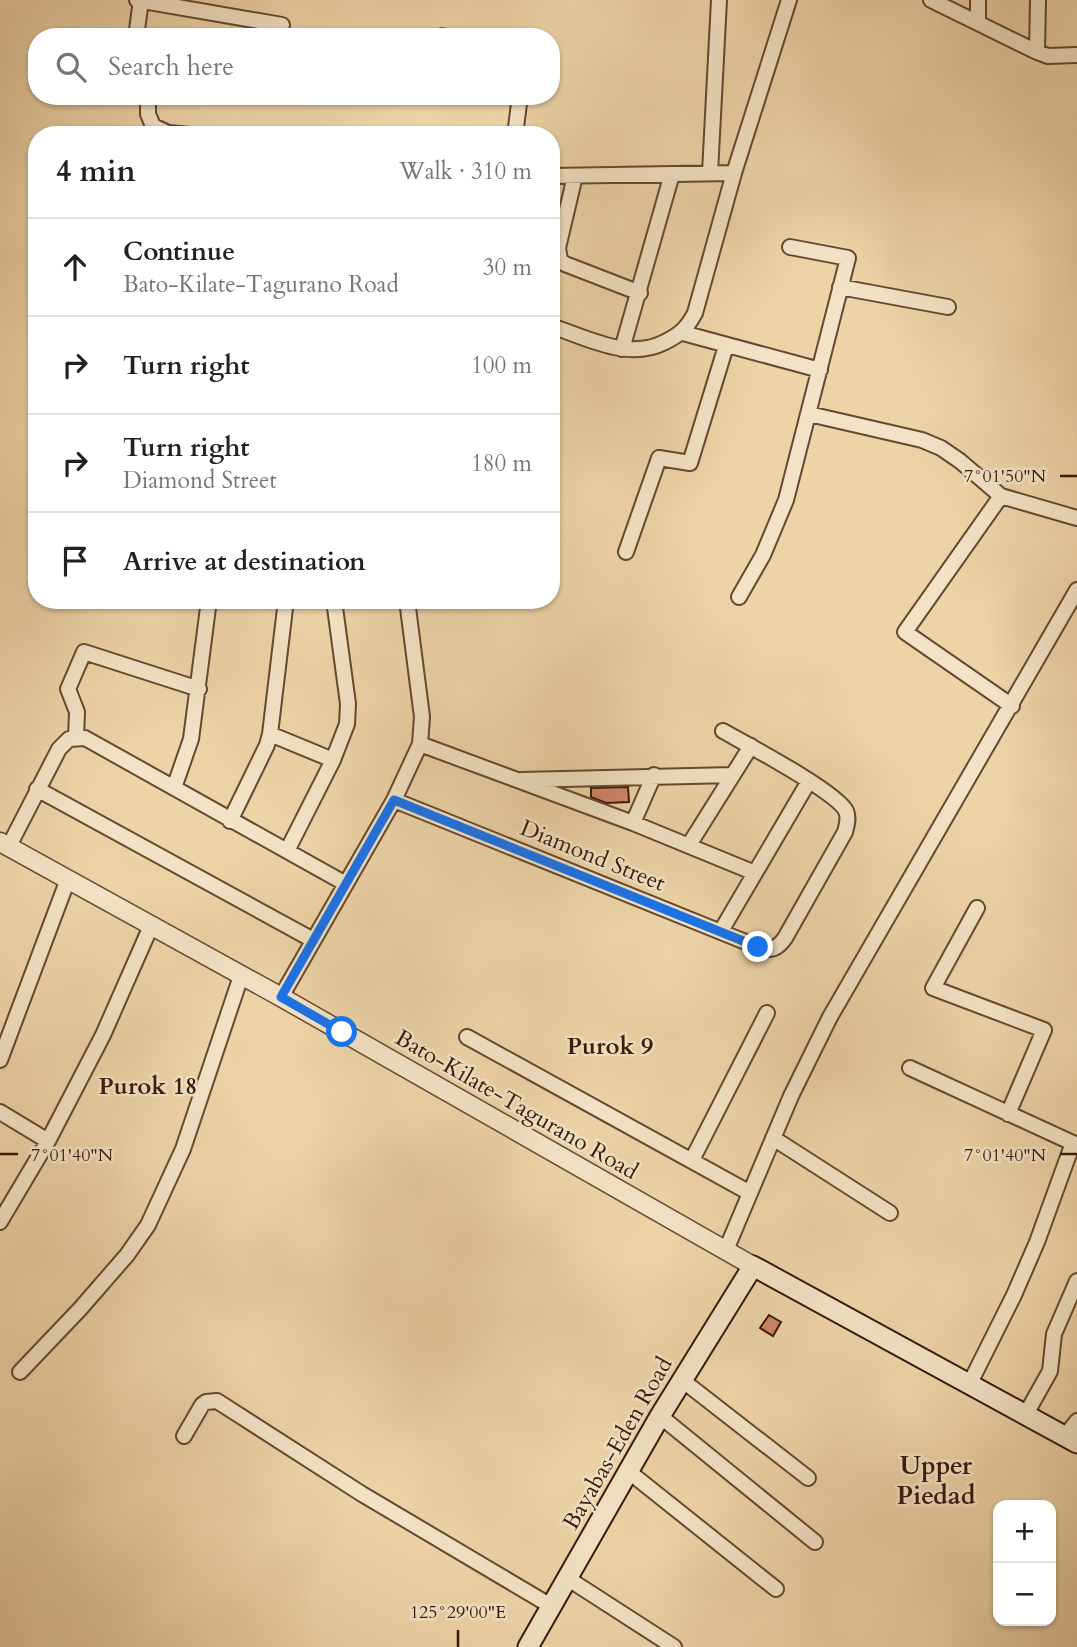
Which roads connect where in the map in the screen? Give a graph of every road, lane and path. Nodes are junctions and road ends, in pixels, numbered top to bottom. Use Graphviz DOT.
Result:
graph roads {
  1 [pos="140,0"];
  2 [pos="719,0"];
  3 [pos="789,0"];
  4 [pos="931,0"];
  5 [pos="978,0"];
  6 [pos="1038,0"];
  7 [pos="978,23"];
  8 [pos="282,25"];
  9 [pos="137,28"];
  10 [pos="1037,52"];
  11 [pos="1077,55"];
  12 [pos="148,105"];
  13 [pos="519,105"];
  14 [pos="153,126"];
  15 [pos="516,126"];
  16 [pos="710,173"];
  17 [pos="734,173"];
  18 [pos="672,174"];
  19 [pos="560,176"];
  20 [pos="575,176"];
  21 [pos="560,240"];
  22 [pos="790,247"];
  23 [pos="560,256"];
  24 [pos="841,287"];
  25 [pos="640,293"];
  26 [pos="948,307"];
  27 [pos="560,329"];
  28 [pos="683,333"];
  29 [pos="726,345"];
  30 [pos="622,349"];
  31 [pos="820,370"];
  32 [pos="809,414"];
  33 [pos="1000,496"];
  34 [pos="1077,518"];
  35 [pos="626,552"];
  36 [pos="1077,590"];
  37 [pos="739,597"];
  38 [pos="207,609"];
  39 [pos="285,609"];
  40 [pos="335,609"];
  41 [pos="408,609"];
  42 [pos="198,689"];
  43 [pos="1012,706"];
  44 [pos="723,731"];
  45 [pos="270,734"];
  46 [pos="76,737"];
  47 [pos="420,744"];
  48 [pos="751,746"];
  49 [pos="333,760"];
  50 [pos="654,775"];
  51 [pos="733,775"];
  52 [pos="514,780"];
  53 [pos="809,781"];
  54 [pos="174,788"];
  55 [pos="37,789"];
  56 [pos="394,800"];
  57 [pos="230,821"];
  58 [pos="633,823"];
  59 [pos="5,844"];
  60 [pos="689,845"];
  61 [pos="287,851"];
  62 [pos="755,873"];
  63 [pos="68,879"];
  64 [pos="346,884"];
  65 [pos="977,908"];
  66 [pos="151,926"];
  67 [pos="721,931"];
  68 [pos="313,940"];
  69 [pos="241,976"];
  70 [pos="281,997"];
  71 [pos="767,1013"];
  72 [pos="467,1037"];
  73 [pos="0,1060"];
  74 [pos="909,1068"];
  75 [pos="0,1112"];
  76 [pos="1008,1114"];
  77 [pos="773,1138"];
  78 [pos="48,1141"];
  79 [pos="1075,1144"];
  80 [pos="692,1160"];
  81 [pos="750,1193"];
  82 [pos="890,1213"];
  83 [pos="0,1222"];
  84 [pos="726,1250"];
  85 [pos="752,1266"];
  86 [pos="1077,1281"];
  87 [pos="20,1372"];
  88 [pos="682,1380"];
  89 [pos="970,1383"];
  90 [pos="1026,1414"];
  91 [pos="660,1416"];
  92 [pos="1073,1433"];
  93 [pos="184,1436"];
  94 [pos="628,1471"];
  95 [pos="808,1478"];
  96 [pos="815,1542"];
  97 [pos="567,1578"];
  98 [pos="776,1589"];
  99 [pos="551,1606"];
  100 [pos="528,1647"];
  101 [pos="674,1647"];
  1 -- 8 [label="street"];
  1 -- 9 [label="street"];
  2 -- 16 [label="street"];
  3 -- 17 [label="street"];
  4 -- 7 [label="street"];
  5 -- 7 [label="street"];
  6 -- 10 [label="street"];
  7 -- 10 [label="street"];
  10 -- 11 [label="street"];
  12 -- 14 [label="street"];
  13 -- 15 [label="street"];
  16 -- 17 [label="street"];
  16 -- 18 [label="street"];
  17 -- 28 [label="street"];
  18 -- 20 [label="street"];
  18 -- 25 [label="street"];
  19 -- 20 [label="street"];
  20 -- 21 [label="street"];
  22 -- 24 [label="street"];
  23 -- 25 [label="street"];
  24 -- 26 [label="street"];
  24 -- 31 [label="street"];
  25 -- 30 [label="street"];
  27 -- 30 [label="street"];
  28 -- 29 [label="street"];
  28 -- 30 [label="street"];
  29 -- 31 [label="street"];
  29 -- 35 [label="street"];
  31 -- 32 [label="street"];
  32 -- 33 [label="street"];
  32 -- 37 [label="street"];
  33 -- 34 [label="street"];
  33 -- 43 [label="street"];
  36 -- 43 [label="street"];
  38 -- 42 [label="street"];
  39 -- 45 [label="street"];
  40 -- 49 [label="street"];
  41 -- 47 [label="street"];
  42 -- 46 [label="street"];
  42 -- 54 [label="street"];
  43 -- 77 [label="street"];
  44 -- 48 [label="street"];
  45 -- 49 [label="street"];
  45 -- 57 [label="street"];
  46 -- 54 [label="street"];
  46 -- 55 [label="street"];
  47 -- 52 [label="street"];
  47 -- 56 [label="street"];
  48 -- 51 [label="street"];
  48 -- 53 [label="street"];
  49 -- 61 [label="street"];
  50 -- 51 [label="street"];
  50 -- 52 [label="street"];
  50 -- 58 [label="street"];
  51 -- 60 [label="street"];
  52 -- 58 [label="street"];
  53 -- 62 [label="street"];
  53 -- 67 [label="street, Diamond Street"];
  54 -- 57 [label="street"];
  55 -- 59 [label="street"];
  55 -- 68 [label="street"];
  56 -- 64 [label="street"];
  56 -- 67 [label="street, Diamond Street"];
  57 -- 61 [label="street"];
  58 -- 60 [label="street"];
  59 -- 63 [label="street, Bato-Kilate-Tagurano Road"];
  60 -- 62 [label="street"];
  61 -- 64 [label="street"];
  62 -- 67 [label="street"];
  63 -- 66 [label="street, Bato-Kilate-Tagurano Road"];
  63 -- 73 [label="street"];
  64 -- 68 [label="street"];
  65 -- 76 [label="street"];
  66 -- 69 [label="street, Bato-Kilate-Tagurano Road"];
  66 -- 78 [label="street"];
  68 -- 70 [label="street"];
  69 -- 70 [label="street, Bato-Kilate-Tagurano Road"];
  69 -- 87 [label="street"];
  70 -- 84 [label="street, Bato-Kilate-Tagurano Road"];
  71 -- 80 [label="street"];
  72 -- 80 [label="street"];
  74 -- 76 [label="street"];
  75 -- 78 [label="street"];
  76 -- 79 [label="street"];
  77 -- 81 [label="street"];
  77 -- 82 [label="street"];
  78 -- 83 [label="street"];
  79 -- 89 [label="street"];
  80 -- 81 [label="street"];
  81 -- 84 [label="street"];
  84 -- 85 [label="street, Bato-Kilate-Tagurano Road"];
  85 -- 88 [label="main road, Bayabas-Eden Road"];
  85 -- 89 [label="main road"];
  86 -- 90 [label="street"];
  88 -- 91 [label="main road, Bayabas-Eden Road"];
  88 -- 95 [label="street"];
  89 -- 90 [label="main road"];
  90 -- 92 [label="main road"];
  91 -- 94 [label="main road, Bayabas-Eden Road"];
  91 -- 96 [label="street"];
  93 -- 99 [label="street"];
  94 -- 97 [label="main road, Bayabas-Eden Road"];
  94 -- 98 [label="street"];
  97 -- 99 [label="main road, Bayabas-Eden Road"];
  97 -- 101 [label="street"];
  99 -- 100 [label="main road, Bayabas-Eden Road"];
}
